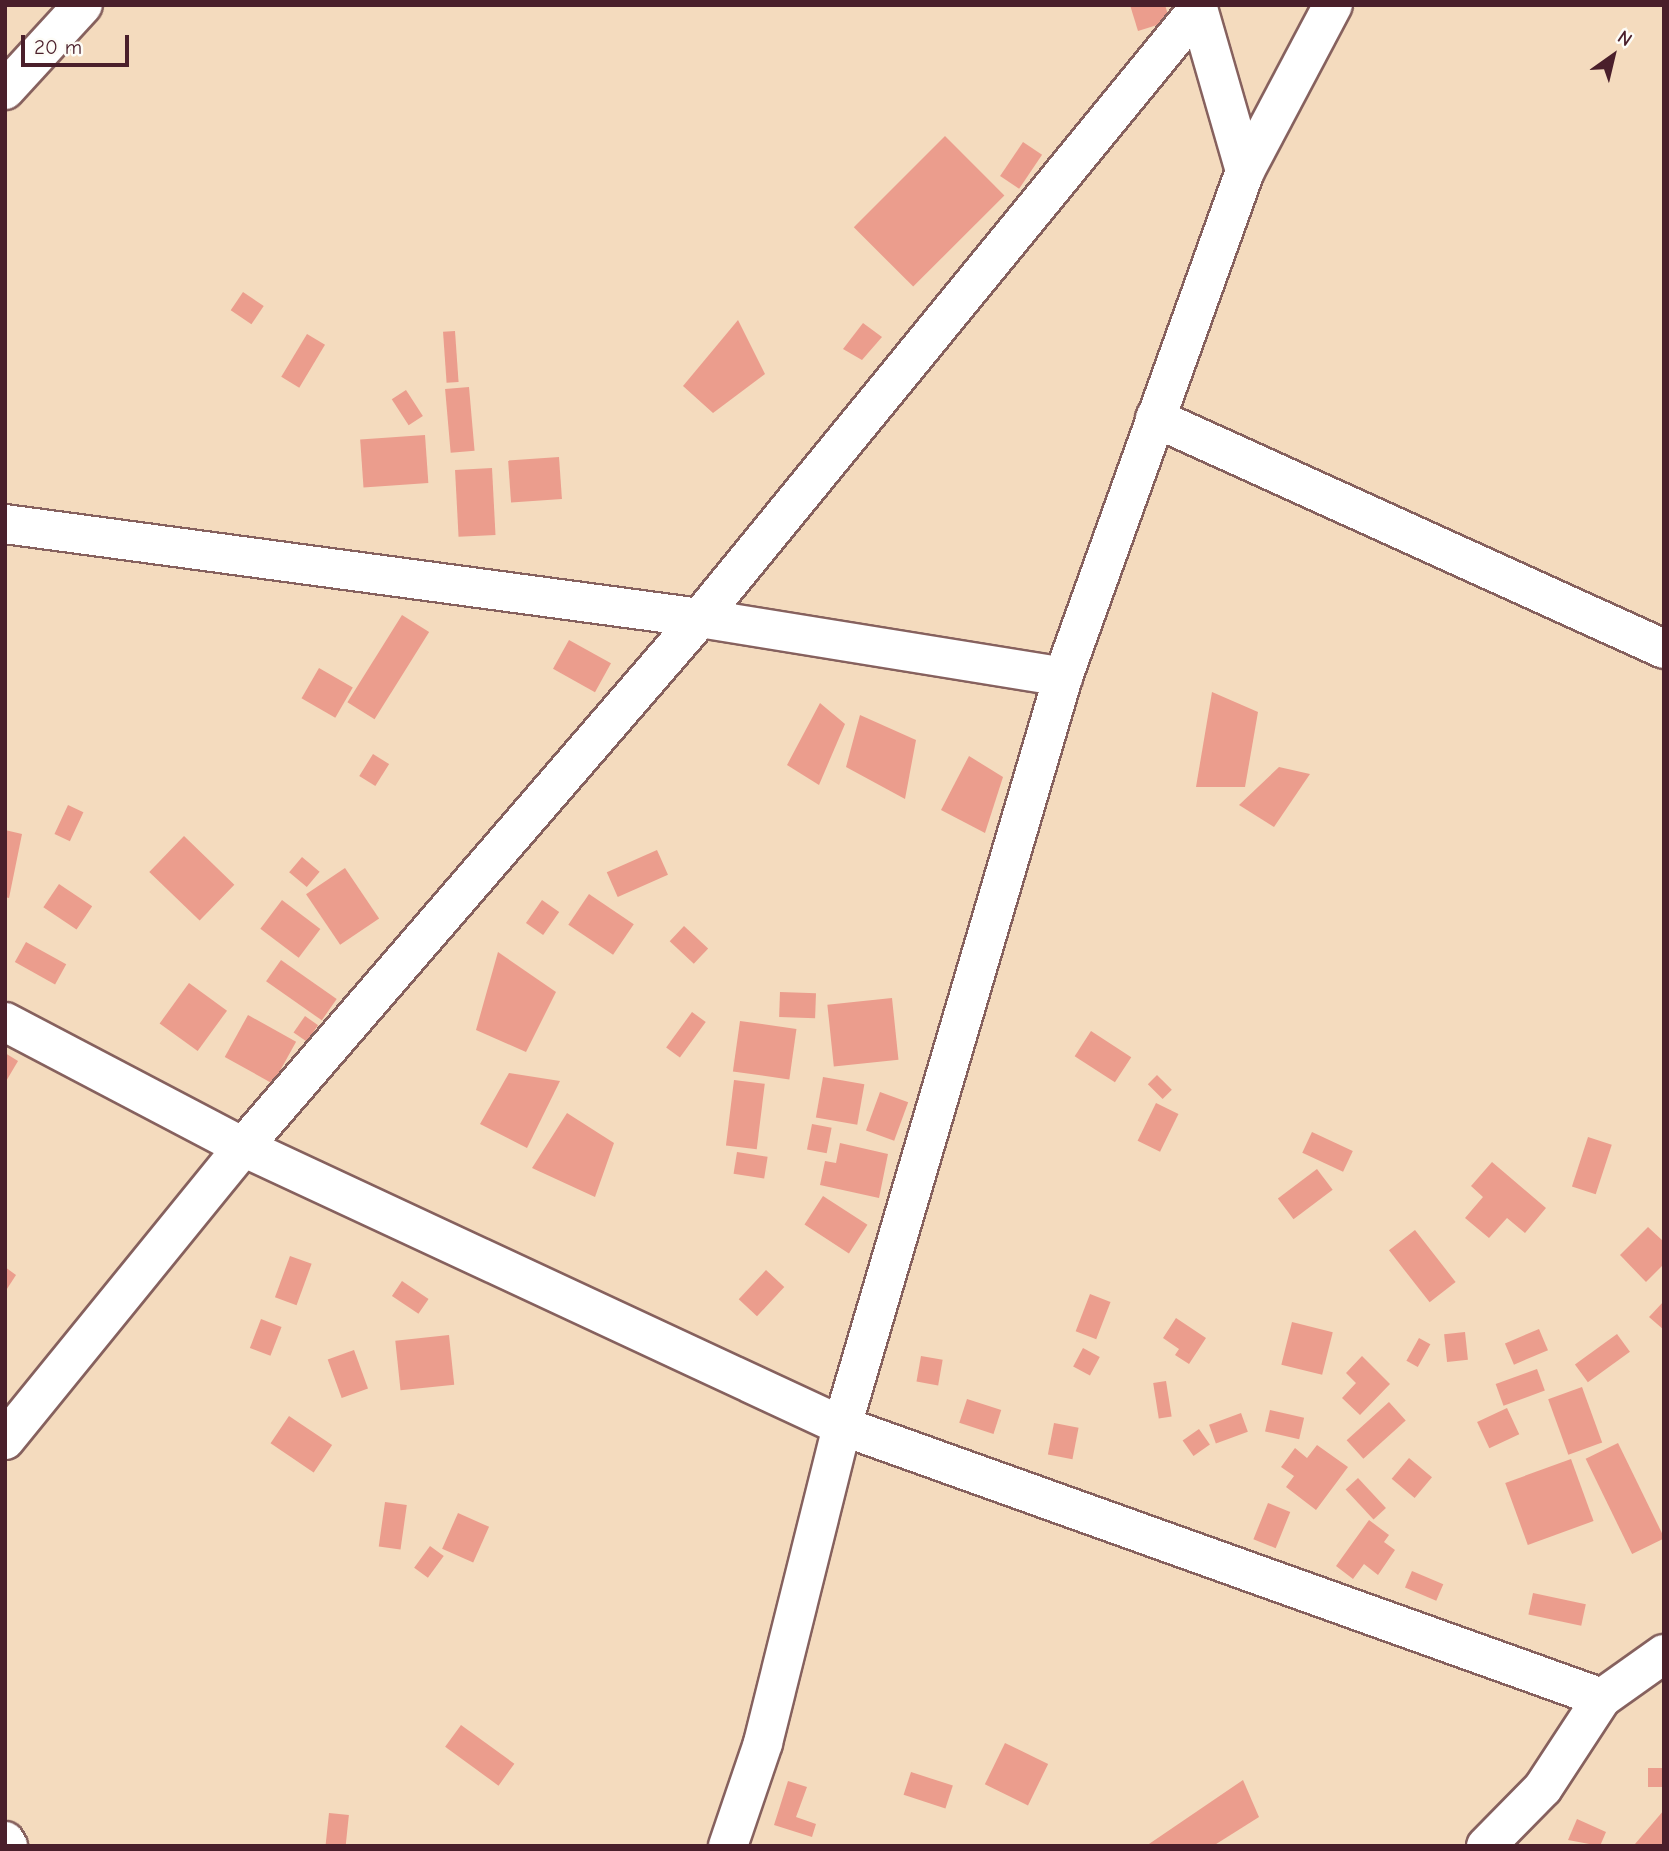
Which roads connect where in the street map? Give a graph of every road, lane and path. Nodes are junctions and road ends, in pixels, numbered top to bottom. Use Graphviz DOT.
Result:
graph roads {
  1 [pos="83,5"];
  2 [pos="1333,5"];
  3 [pos="1198,7"];
  4 [pos="5,90"];
  5 [pos="1245,171"];
  6 [pos="1155,418"];
  7 [pos="5,524"];
  8 [pos="700,618"];
  9 [pos="1664,649"];
  10 [pos="1063,677"];
  11 [pos="5,1022"];
  12 [pos="243,1147"];
  13 [pos="842,1426"];
  14 [pos="5,1440"];
  15 [pos="1664,1654"];
  16 [pos="1602,1698"];
  17 [pos="729,1846"];
  18 [pos="1486,1846"];
  1 -- 4 [label="street"];
  2 -- 5 [label="street"];
  3 -- 5 [label="street"];
  3 -- 8 [label="street"];
  5 -- 6 [label="street"];
  6 -- 9 [label="street"];
  6 -- 10 [label="street"];
  7 -- 8 [label="street"];
  8 -- 10 [label="street"];
  8 -- 12 [label="street"];
  10 -- 13 [label="street"];
  11 -- 12 [label="street"];
  12 -- 13 [label="street"];
  12 -- 14 [label="street"];
  13 -- 16 [label="street"];
  13 -- 17 [label="street"];
  15 -- 16 [label="street"];
  16 -- 18 [label="street"];
}
